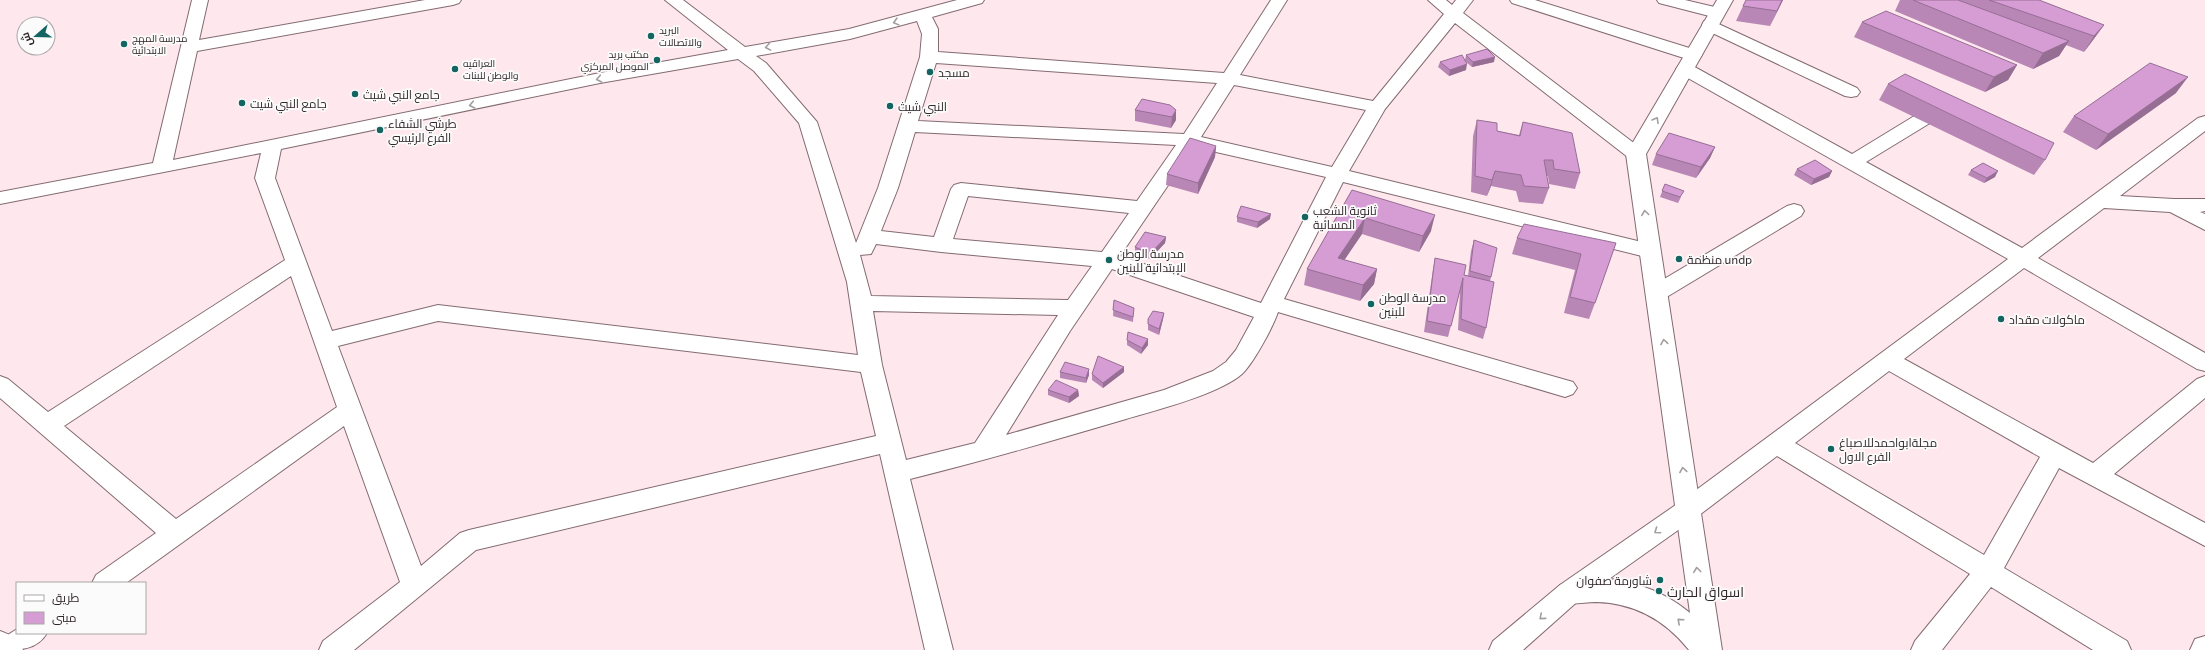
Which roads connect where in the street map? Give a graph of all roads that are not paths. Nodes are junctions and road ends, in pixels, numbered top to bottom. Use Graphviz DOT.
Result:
graph roads {
  1 [pos="200,0"];
  2 [pos="453,0"];
  3 [pos="673,0"];
  4 [pos="976,0"];
  5 [pos="1279,0"];
  6 [pos="1436,0"];
  7 [pos="1466,0"];
  8 [pos="1518,0"];
  9 [pos="1665,0"];
  10 [pos="948,5"];
  11 [pos="1718,13"];
  12 [pos="1454,14"];
  13 [pos="921,15"];
  14 [pos="190,47"];
  15 [pos="741,52"];
  16 [pos="929,57"];
  17 [pos="1689,62"];
  18 [pos="1231,79"];
  19 [pos="1851,92"];
  20 [pos="1377,107"];
  21 [pos="1923,119"];
  22 [pos="2205,122"];
  23 [pos="909,126"];
  24 [pos="1190,140"];
  25 [pos="273,145"];
  26 [pos="1636,154"];
  27 [pos="1851,163"];
  28 [pos="162,168"];
  29 [pos="1337,174"];
  30 [pos="0,198"];
  31 [pos="2099,201"];
  32 [pos="2205,205"];
  33 [pos="2174,206"];
  34 [pos="1144,208"];
  35 [pos="1794,211"];
  36 [pos="2205,223"];
  37 [pos="868,236"];
  38 [pos="941,245"];
  39 [pos="1650,251"];
  40 [pos="2023,258"];
  41 [pos="1109,260"];
  42 [pos="296,263"];
  43 [pos="858,282"];
  44 [pos="1657,293"];
  45 [pos="860,303"];
  46 [pos="1074,308"];
  47 [pos="1270,308"];
  48 [pos="325,341"];
  49 [pos="1887,360"];
  50 [pos="2205,363"];
  51 [pos="871,365"];
  52 [pos="0,385"];
  53 [pos="2205,385"];
  54 [pos="1565,388"];
  55 [pos="350,410"];
  56 [pos="47,425"];
  57 [pos="890,442"];
  58 [pos="1776,443"];
  59 [pos="983,451"];
  60 [pos="2054,454"];
  61 [pos="898,472"];
  62 [pos="2095,476"];
  63 [pos="1689,509"];
  64 [pos="175,534"];
  65 [pos="2205,535"];
  66 [pos="1988,572"];
  67 [pos="106,582"];
  68 [pos="415,586"];
  69 [pos="1569,593"];
  70 [pos="32,634"];
  71 [pos="0,643"];
  72 [pos="8,650"];
  73 [pos="333,650"];
  74 [pos="939,650"];
  75 [pos="1503,650"];
  76 [pos="1707,650"];
  77 [pos="1925,650"];
  78 [pos="2118,650"];
  1 -- 14 [label="street"];
  2 -- 14 [label="street"];
  3 -- 15 [label="street"];
  4 -- 10 [label="street"];
  5 -- 18 [label="street"];
  6 -- 12 [label="street"];
  7 -- 12 [label="street"];
  8 -- 17 [label="street"];
  9 -- 11 [label="street"];
  10 -- 13 [label="street"];
  11 -- 17 [label="street"];
  11 -- 19 [label="street"];
  12 -- 20 [label="street"];
  12 -- 26 [label="street"];
  13 -- 15 [label="street, one-way"];
  13 -- 16 [label="street"];
  14 -- 28 [label="street"];
  15 -- 25 [label="street, one-way"];
  15 -- 43 [label="street"];
  16 -- 18 [label="street"];
  16 -- 23 [label="street"];
  26 -- 17 [label="street, one-way"];
  17 -- 27 [label="street"];
  18 -- 20 [label="street"];
  18 -- 24 [label="street"];
  20 -- 29 [label="street"];
  21 -- 27 [label="street"];
  22 -- 31 [label="street"];
  23 -- 24 [label="street"];
  23 -- 37 [label="street"];
  24 -- 29 [label="street"];
  24 -- 34 [label="street"];
  25 -- 28 [label="street"];
  25 -- 42 [label="street"];
  39 -- 26 [label="street, one-way"];
  27 -- 40 [label="street"];
  28 -- 30 [label="street"];
  29 -- 39 [label="street"];
  29 -- 47 [label="street"];
  31 -- 33 [label="street"];
  31 -- 40 [label="street"];
  32 -- 33 [label="street"];
  33 -- 36 [label="street"];
  34 -- 38 [label="street"];
  34 -- 41 [label="street"];
  35 -- 44 [label="street"];
  37 -- 38 [label="street"];
  37 -- 43 [label="street"];
  38 -- 41 [label="street"];
  39 -- 44 [label="street"];
  40 -- 49 [label="street"];
  40 -- 50 [label="street"];
  41 -- 46 [label="street"];
  41 -- 47 [label="street"];
  42 -- 48 [label="street"];
  42 -- 56 [label="street"];
  43 -- 45 [label="street"];
  63 -- 44 [label="street, one-way"];
  45 -- 46 [label="street"];
  45 -- 51 [label="street"];
  46 -- 59 [label="street"];
  47 -- 54 [label="street"];
  47 -- 59 [label="street"];
  48 -- 51 [label="street"];
  48 -- 55 [label="street"];
  49 -- 58 [label="street"];
  49 -- 60 [label="street"];
  51 -- 57 [label="street"];
  52 -- 56 [label="street"];
  53 -- 62 [label="street"];
  55 -- 64 [label="street"];
  55 -- 68 [label="street"];
  56 -- 64 [label="street"];
  57 -- 61 [label="street"];
  57 -- 68 [label="street"];
  58 -- 63 [label="street"];
  58 -- 66 [label="street"];
  59 -- 61 [label="street"];
  60 -- 62 [label="street"];
  60 -- 66 [label="street"];
  61 -- 74 [label="street"];
  62 -- 65 [label="street"];
  63 -- 69 [label="street, one-way"];
  76 -- 63 [label="street, one-way"];
  64 -- 67 [label="street"];
  66 -- 77 [label="street"];
  66 -- 78 [label="street"];
  68 -- 73 [label="street"];
  69 -- 75 [label="street, one-way"];
  76 -- 69 [label="street, one-way"];
  70 -- 72 [label="street"];
  71 -- 72 [label="street"];
}
